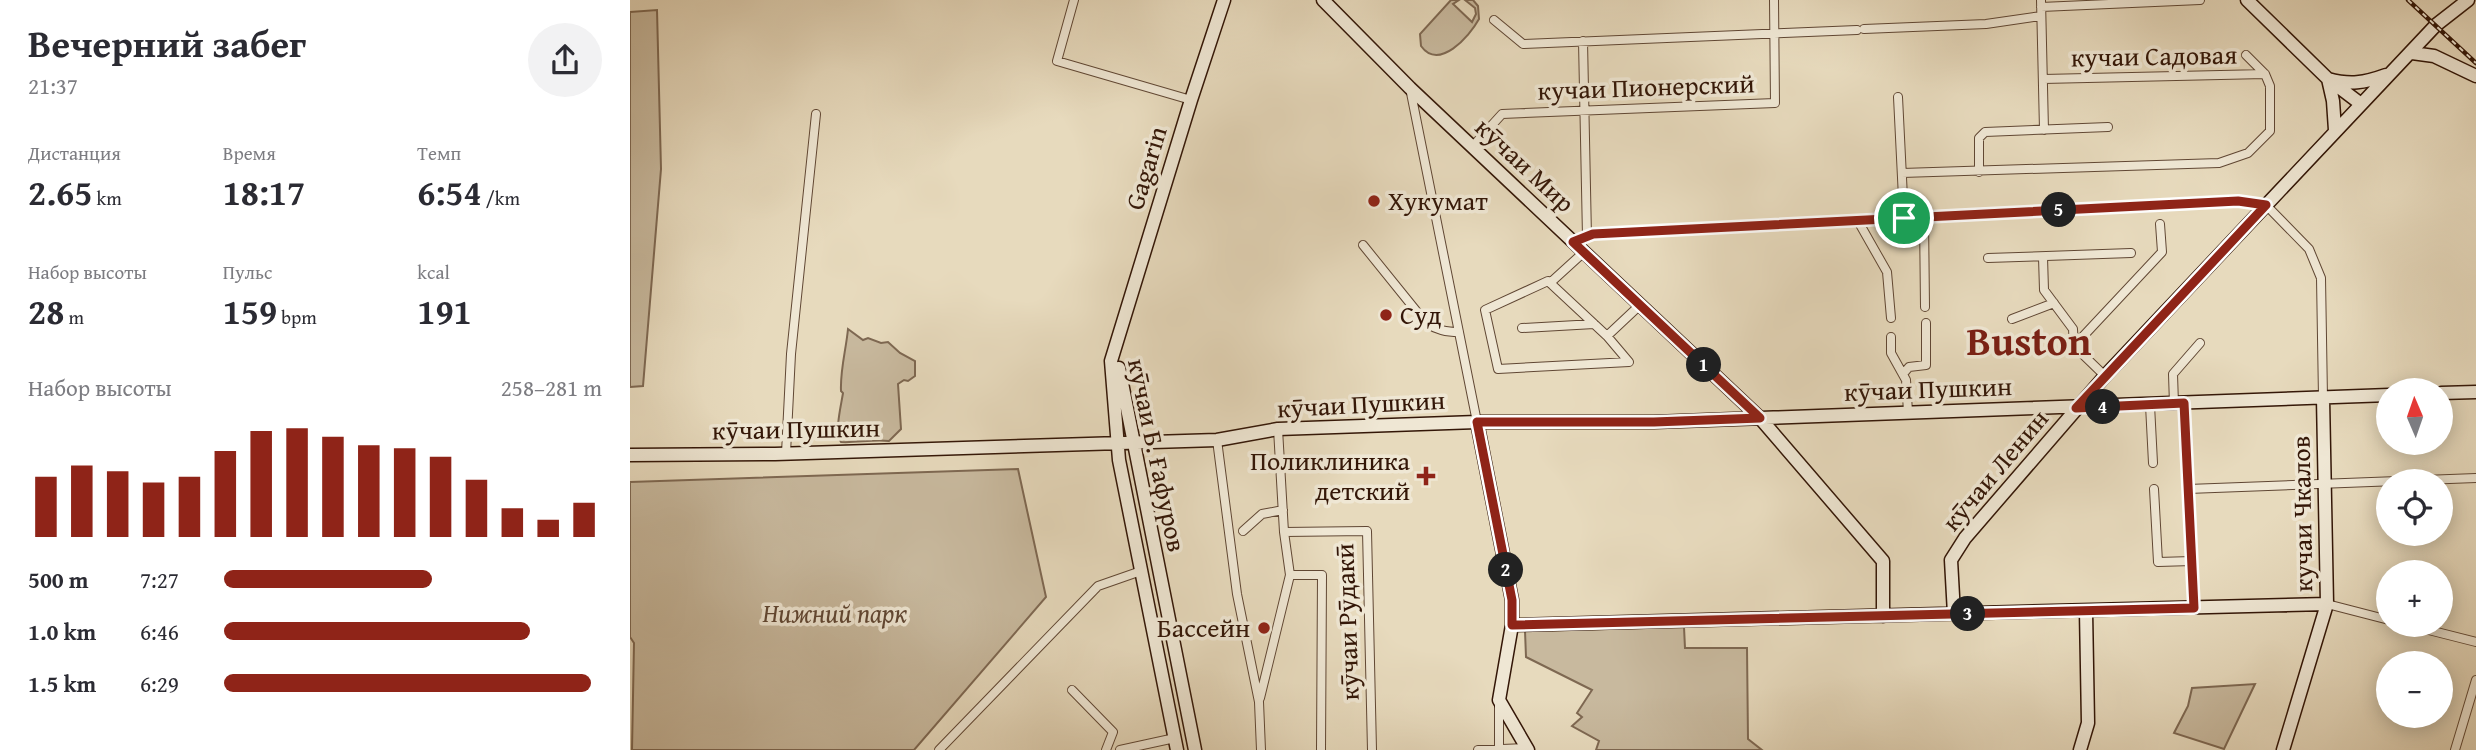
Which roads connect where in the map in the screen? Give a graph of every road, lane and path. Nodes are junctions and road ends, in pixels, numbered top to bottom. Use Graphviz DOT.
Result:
graph roads {
  1 [pos="1074,0"];
  2 [pos="1224,0"];
  3 [pos="1323,0"];
  4 [pos="1774,0"];
  5 [pos="2200,0"];
  6 [pos="2247,0"];
  7 [pos="2452,0"];
  8 [pos="2468,0"];
  9 [pos="2041,8"];
  10 [pos="1493,20"];
  11 [pos="2436,25"];
  12 [pos="1774,32"];
  13 [pos="1583,41"];
  14 [pos="2412,52"];
  15 [pos="2246,55"];
  16 [pos="2266,74"];
  17 [pos="2389,74"];
  18 [pos="2476,76"];
  19 [pos="2042,79"];
  20 [pos="2328,79"];
  21 [pos="1410,88"];
  22 [pos="1898,97"];
  23 [pos="1191,100"];
  24 [pos="2361,104"];
  25 [pos="1584,109"];
  26 [pos="816,114"];
  27 [pos="2108,127"];
  28 [pos="2044,130"];
  29 [pos="2335,130"];
  30 [pos="1472,147"];
  31 [pos="1979,172"];
  32 [pos="1902,173"];
  33 [pos="2266,205"];
  34 [pos="1924,217"];
  35 [pos="1904,218"];
  36 [pos="1858,220"];
  37 [pos="2160,224"];
  38 [pos="1587,237"];
  39 [pos="1573,242"];
  40 [pos="1363,245"];
  41 [pos="1584,252"];
  42 [pos="2131,253"];
  43 [pos="2043,257"];
  44 [pos="1988,258"];
  45 [pos="1550,283"];
  46 [pos="2054,303"];
  47 [pos="1640,305"];
  48 [pos="1925,307"];
  49 [pos="1891,318"];
  50 [pos="2012,319"];
  51 [pos="1926,323"];
  52 [pos="1594,324"];
  53 [pos="1522,328"];
  54 [pos="1459,332"];
  55 [pos="1607,336"];
  56 [pos="1891,337"];
  57 [pos="2200,343"];
  58 [pos="2074,346"];
  59 [pos="1114,351"];
  60 [pos="1903,374"];
  61 [pos="2105,376"];
  62 [pos="2476,391"];
  63 [pos="2454,392"];
  64 [pos="2376,396"];
  65 [pos="2323,398"];
  66 [pos="2179,403"];
  67 [pos="2151,405"];
  68 [pos="2076,408"];
  69 [pos="1908,412"];
  70 [pos="1760,418"];
  71 [pos="1477,422"];
  72 [pos="1278,429"];
  73 [pos="1217,440"];
  74 [pos="1118,442"];
  75 [pos="1133,442"];
  76 [pos="786,453"];
  77 [pos="630,455"];
  78 [pos="2153,463"];
  79 [pos="2476,478"];
  80 [pos="2325,482"];
  81 [pos="2154,489"];
  82 [pos="2188,489"];
  83 [pos="1283,510"];
  84 [pos="1243,531"];
  85 [pos="1284,532"];
  86 [pos="2192,561"];
  87 [pos="1141,571"];
  88 [pos="1290,575"];
  89 [pos="1164,596"];
  90 [pos="1147,599"];
  91 [pos="2327,604"];
  92 [pos="2194,608"];
  93 [pos="2086,611"];
  94 [pos="1954,614"];
  95 [pos="1884,616"];
  96 [pos="2376,617"];
  97 [pos="1512,625"];
  98 [pos="2453,636"];
  99 [pos="2476,642"];
  100 [pos="2476,680"];
  101 [pos="1072,690"];
  102 [pos="1499,700"];
  103 [pos="1259,702"];
  104 [pos="1176,744"];
  105 [pos="1499,749"];
  106 [pos="1527,749"];
  107 [pos="939,750"];
  108 [pos="1106,750"];
  109 [pos="1120,750"];
  110 [pos="1195,750"];
  111 [pos="1261,750"];
  112 [pos="1321,750"];
  113 [pos="1372,750"];
  114 [pos="1478,750"];
  115 [pos="2080,750"];
  116 [pos="2283,750"];
  117 [pos="2455,750"];
  1 -- 23 [label="street"];
  2 -- 23 [label="street, Gagarin"];
  3 -- 21 [label="street, кӯчаи Мир"];
  4 -- 12 [label="street, кучаи Пионерский"];
  5 -- 9 [label="street"];
  6 -- 20 [label="street"];
  7 -- 11 [label="street"];
  8 -- 11 [label="street"];
  9 -- 12 [label="street"];
  9 -- 19 [label="street"];
  10 -- 13 [label="street"];
  11 -- 14 [label="street, кӯчаи Ленин"];
  12 -- 13 [label="street"];
  12 -- 25 [label="street, кучаи Пионерский"];
  13 -- 25 [label="street"];
  14 -- 17 [label="street, кӯчаи Ленин"];
  14 -- 18 [label="street"];
  15 -- 16 [label="street"];
  16 -- 19 [label="street, кучаи Садовая"];
  16 -- 31 [label="street"];
  17 -- 20 [label="street"];
  17 -- 24 [label="street, кӯчаи Ленин"];
  19 -- 28 [label="street"];
  20 -- 24 [label="street"];
  20 -- 29 [label="street"];
  21 -- 30 [label="street, кӯчаи Мир"];
  21 -- 54 [label="street"];
  22 -- 32 [label="street"];
  23 -- 59 [label="street, Gagarin"];
  24 -- 29 [label="street, кӯчаи Ленин"];
  25 -- 30 [label="street, кучаи Пионерский"];
  25 -- 38 [label="street"];
  26 -- 76 [label="street"];
  27 -- 28 [label="street"];
  28 -- 31 [label="street"];
  29 -- 33 [label="street, кӯчаи Ленин"];
  30 -- 39 [label="street, кӯчаи Мир"];
  31 -- 32 [label="street"];
  32 -- 35 [label="street"];
  33 -- 34 [label="street"];
  33 -- 61 [label="street, кӯчаи Ленин"];
  33 -- 65 [label="street"];
  34 -- 35 [label="street"];
  34 -- 48 [label="street"];
  35 -- 36 [label="street"];
  36 -- 38 [label="street"];
  36 -- 49 [label="street"];
  37 -- 58 [label="street"];
  38 -- 39 [label="street"];
  39 -- 41 [label="street, кӯчаи Мир"];
  40 -- 54 [label="street"];
  41 -- 45 [label="street"];
  41 -- 47 [label="street, кӯчаи Мир"];
  42 -- 43 [label="street"];
  43 -- 44 [label="street"];
  43 -- 46 [label="street"];
  45 -- 52 [label="street"];
  45 -- 55 [label="street"];
  46 -- 50 [label="street"];
  46 -- 58 [label="street"];
  47 -- 55 [label="street"];
  47 -- 70 [label="street, кӯчаи Мир"];
  51 -- 60 [label="street"];
  52 -- 53 [label="street"];
  52 -- 55 [label="street"];
  54 -- 71 [label="street"];
  56 -- 60 [label="street"];
  57 -- 66 [label="street"];
  58 -- 61 [label="street"];
  59 -- 74 [label="street, кӯчаи Б. Ғафуров"];
  59 -- 75 [label="street, кӯчаи Б. Ғафуров"];
  60 -- 69 [label="street"];
  61 -- 68 [label="street, кӯчаи Ленин"];
  62 -- 63 [label="street"];
  64 -- 65 [label="street, кӯчаи Пушкин"];
  65 -- 66 [label="street, кӯчаи Пушкин"];
  65 -- 80 [label="street, кучаи Чкалов"];
  66 -- 67 [label="street, кӯчаи Пушкин"];
  66 -- 82 [label="street"];
  67 -- 68 [label="street, кӯчаи Пушкин"];
  67 -- 78 [label="street"];
  68 -- 69 [label="street, кӯчаи Пушкин"];
  68 -- 94 [label="street, кӯчаи Ленин"];
  69 -- 70 [label="street, кӯчаи Пушкин"];
  70 -- 71 [label="street, кӯчаи Пушкин"];
  70 -- 95 [label="street, кӯчаи Мир"];
  71 -- 72 [label="street, кӯчаи Пушкин"];
  71 -- 97 [label="street"];
  72 -- 73 [label="street, кӯчаи Пушкин"];
  72 -- 83 [label="street"];
  73 -- 75 [label="street, кӯчаи Пушкин"];
  73 -- 103 [label="street"];
  74 -- 75 [label="street, кӯчаи Пушкин"];
  74 -- 76 [label="street, кӯчаи Пушкин"];
  74 -- 87 [label="street, кӯчаи Б. Ғафуров"];
  75 -- 89 [label="street, кӯчаи Б. Ғафуров"];
  76 -- 77 [label="street, кӯчаи Пушкин"];
  79 -- 80 [label="street"];
  80 -- 82 [label="street"];
  80 -- 91 [label="street, кучаи Чкалов"];
  81 -- 86 [label="street"];
  82 -- 86 [label="street"];
  83 -- 84 [label="street"];
  83 -- 85 [label="street"];
  85 -- 88 [label="street"];
  85 -- 113 [label="street, кӯчаи Рӯдакӣ"];
  86 -- 92 [label="street"];
  87 -- 90 [label="street, кӯчаи Б. Ғафуров"];
  87 -- 107 [label="street"];
  88 -- 103 [label="street"];
  88 -- 112 [label="street, кӯчаи Рӯдакӣ"];
  89 -- 90 [label="street"];
  89 -- 110 [label="street, кӯчаи Б. Ғафуров"];
  90 -- 104 [label="street, кӯчаи Б. Ғафуров"];
  91 -- 92 [label="street"];
  91 -- 96 [label="street"];
  91 -- 116 [label="street, кучаи Чкалов"];
  92 -- 93 [label="street"];
  93 -- 94 [label="street"];
  93 -- 115 [label="street"];
  94 -- 95 [label="street"];
  95 -- 97 [label="street"];
  97 -- 102 [label="street"];
  98 -- 99 [label="street"];
  100 -- 117 [label="street"];
  101 -- 108 [label="street"];
  102 -- 105 [label="street"];
  102 -- 106 [label="street"];
  103 -- 111 [label="street"];
  104 -- 109 [label="street"];
  105 -- 106 [label="street"];
  105 -- 114 [label="street"];
}
